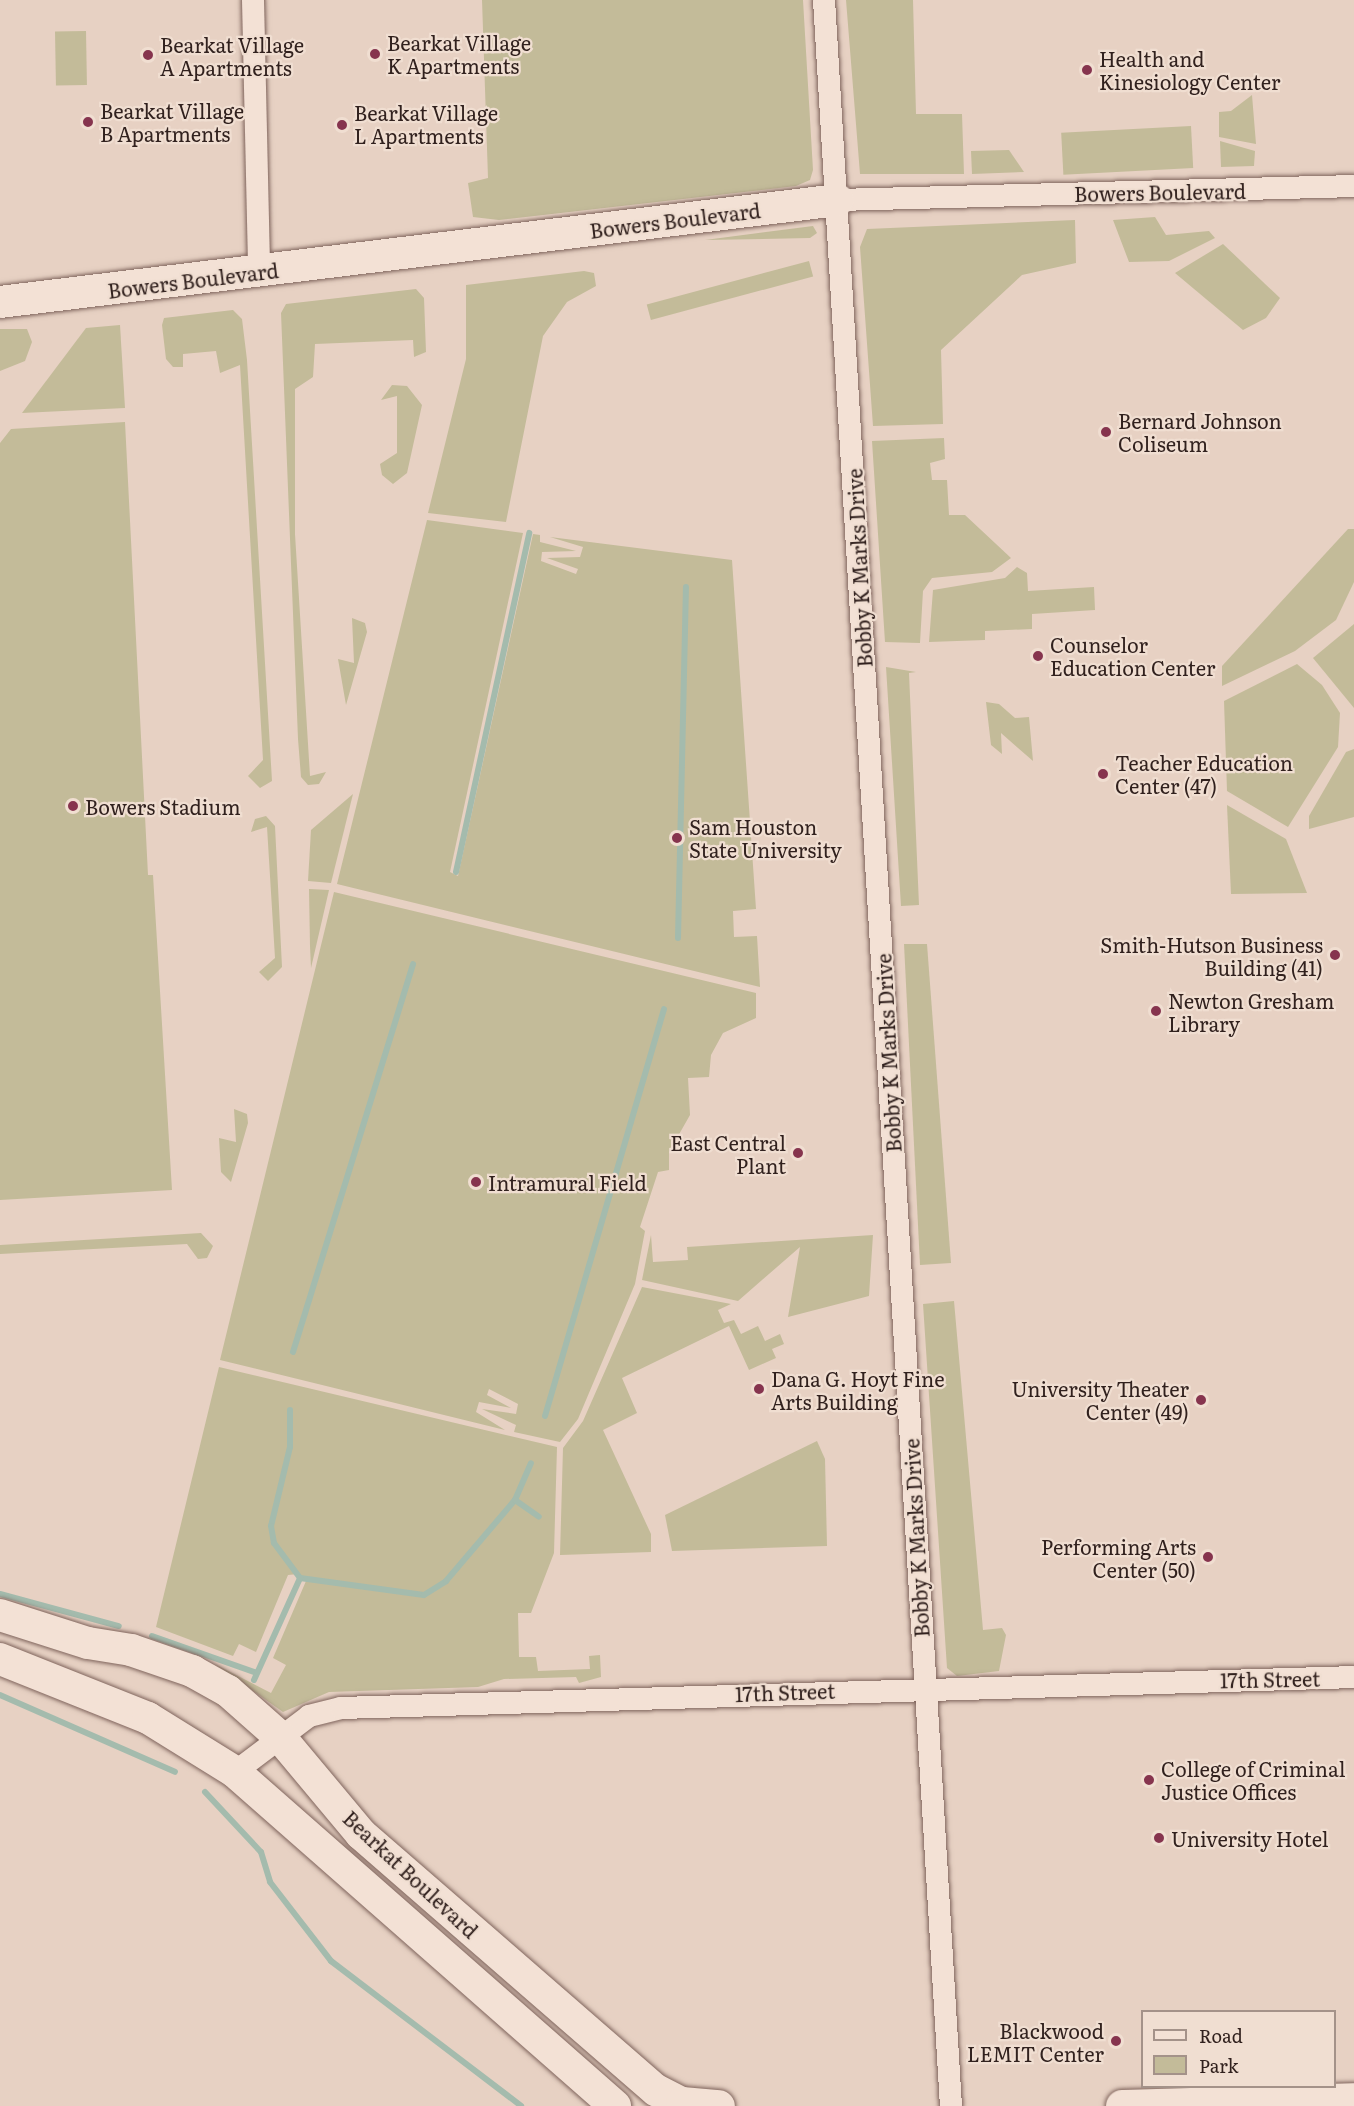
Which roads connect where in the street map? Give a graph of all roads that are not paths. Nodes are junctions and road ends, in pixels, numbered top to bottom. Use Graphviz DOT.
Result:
graph roads {
  1 [pos="253,0"];
  2 [pos="824,0"];
  3 [pos="1354,186"];
  4 [pos="838,200"];
  5 [pos="259,273"];
  6 [pos="0,302"];
  7 [pos="0,1615"];
  8 [pos="0,1659"];
  9 [pos="1354,1677"];
  10 [pos="925,1688"];
  11 [pos="280,1737"];
  12 [pos="235,1772"];
  13 [pos="1354,2099"];
  14 [pos="615,2106"];
  15 [pos="719,2106"];
  16 [pos="951,2106"];
  17 [pos="1122,2106"];
  1 -- 5 [label="street"];
  2 -- 4 [label="street, Bobby K Marks Drive"];
  3 -- 4 [label="street, Bowers Boulevard"];
  4 -- 5 [label="street, Bowers Boulevard"];
  4 -- 10 [label="street, Bobby K Marks Drive"];
  5 -- 6 [label="street, Bowers Boulevard"];
  7 -- 11 [label="street, Bearkat Boulevard"];
  8 -- 12 [label="street, Bearkat Boulevard"];
  9 -- 10 [label="street, 17th Street"];
  10 -- 11 [label="street, 17th Street"];
  10 -- 16 [label="street, Bobby K Marks Drive"];
  11 -- 12 [label="street, 17th Street"];
  11 -- 15 [label="street, Bearkat Boulevard"];
  12 -- 14 [label="street, Bearkat Boulevard"];
  13 -- 17 [label="street"];
}
